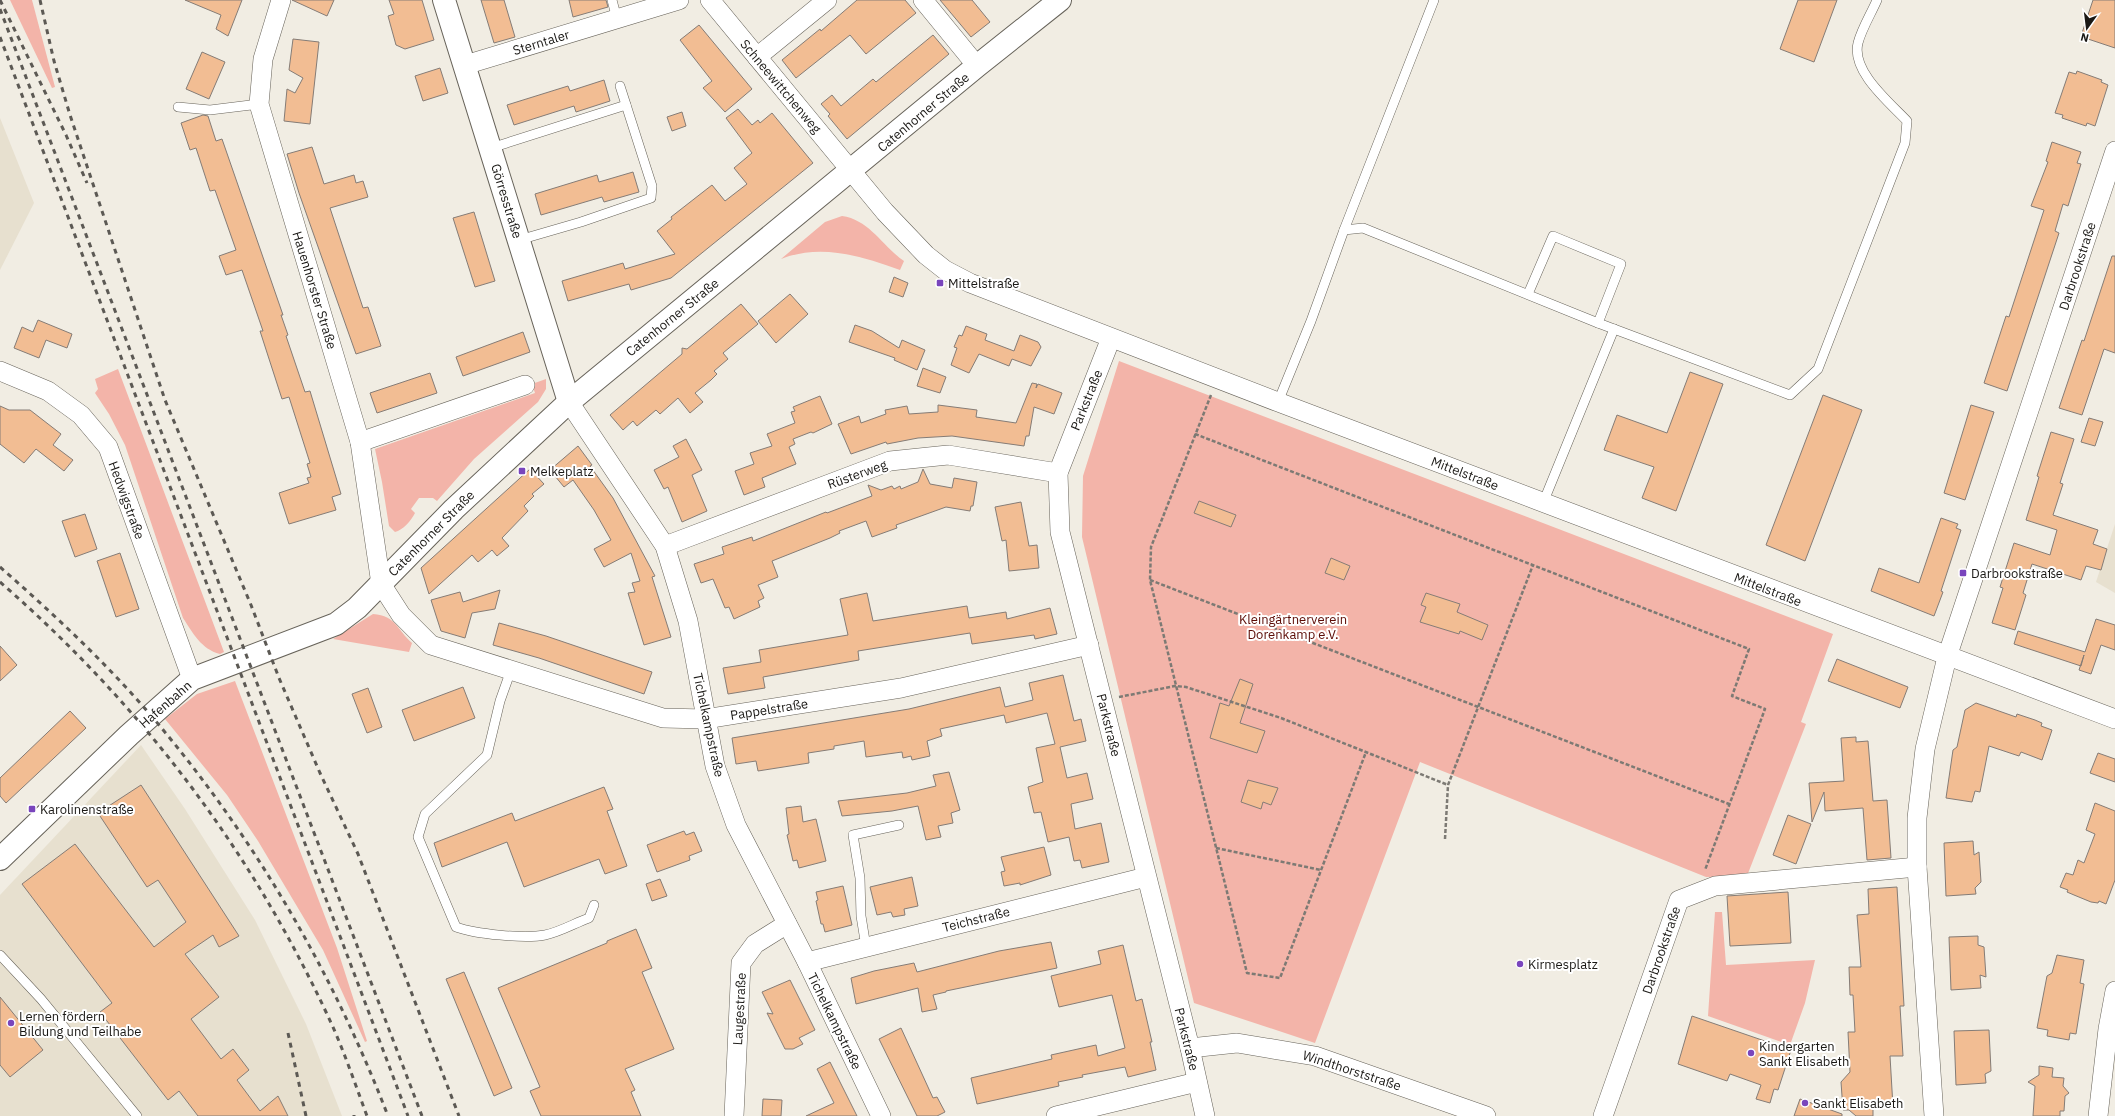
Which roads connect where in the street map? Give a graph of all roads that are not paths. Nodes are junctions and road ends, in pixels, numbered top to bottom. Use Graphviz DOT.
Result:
graph roads {
  1 [pos="282,0"];
  2 [pos="444,0"];
  3 [pos="612,0"];
  4 [pos="679,0"];
  5 [pos="710,0"];
  6 [pos="826,0"];
  7 [pos="923,0"];
  8 [pos="1060,0"];
  9 [pos="1434,0"];
  10 [pos="1877,0"];
  11 [pos="618,19"];
  12 [pos="757,57"];
  13 [pos="465,65"];
  14 [pos="977,66"];
  15 [pos="620,86"];
  16 [pos="259,104"];
  17 [pos="626,106"];
  18 [pos="178,107"];
  19 [pos="491,148"];
  20 [pos="2115,151"];
  21 [pos="851,171"];
  22 [pos="1344,230"];
  23 [pos="519,240"];
  24 [pos="1528,294"];
  25 [pos="1598,323"];
  26 [pos="1614,329"];
  27 [pos="1111,338"];
  28 [pos="0,371"];
  29 [pos="525,385"];
  30 [pos="569,402"];
  31 [pos="1278,402"];
  32 [pos="360,442"];
  33 [pos="1058,473"];
  34 [pos="1543,503"];
  35 [pos="665,546"];
  36 [pos="381,584"];
  37 [pos="1089,645"];
  38 [pos="1947,657"];
  39 [pos="511,670"];
  40 [pos="192,679"];
  41 [pos="705,719"];
  42 [pos="2115,719"];
  43 [pos="899,826"];
  44 [pos="0,859"];
  45 [pos="1917,867"];
  46 [pos="1146,877"];
  47 [pos="594,905"];
  48 [pos="787,924"];
  49 [pos="866,947"];
  50 [pos="0,955"];
  51 [pos="807,962"];
  52 [pos="2115,991"];
  53 [pos="1190,1048"];
  54 [pos="1197,1082"];
  55 [pos="137,1116"];
  56 [pos="734,1116"];
  57 [pos="881,1116"];
  58 [pos="1056,1116"];
  59 [pos="1205,1116"];
  60 [pos="1486,1116"];
  61 [pos="1603,1116"];
  62 [pos="1934,1116"];
  63 [pos="2098,1116"];
  1 -- 16 [label="street, Hauenhorster Straße"];
  2 -- 13 [label="street, Görresstraße"];
  3 -- 11 [label="lane"];
  4 -- 11 [label="street, Sterntaler"];
  5 -- 12 [label="street, Schneewittchenweg"];
  6 -- 12 [label="street"];
  7 -- 14 [label="street, Catenhorner Straße"];
  8 -- 14 [label="street, Catenhorner Straße"];
  9 -- 22 [label="lane"];
  10 -- 26 [label="lane"];
  11 -- 13 [label="street, Sterntaler"];
  12 -- 21 [label="street, Schneewittchenweg"];
  13 -- 19 [label="street, Görresstraße"];
  14 -- 21 [label="street, Catenhorner Straße"];
  15 -- 17 [label="lane"];
  16 -- 18 [label="lane"];
  16 -- 32 [label="street, Hauenhorster Straße"];
  17 -- 19 [label="lane"];
  17 -- 23 [label="lane"];
  19 -- 23 [label="street, Görresstraße"];
  20 -- 38 [label="street, Darbrookstraße"];
  21 -- 27 [label="street, Mittelstraße"];
  21 -- 30 [label="street, Catenhorner Straße"];
  22 -- 24 [label="lane"];
  22 -- 31 [label="lane"];
  23 -- 30 [label="street, Görresstraße"];
  24 -- 25 [label="lane"];
  24 -- 25 [label="lane"];
  25 -- 26 [label="lane"];
  26 -- 34 [label="lane"];
  27 -- 31 [label="street, Mittelstraße"];
  27 -- 33 [label="street, Parkstraße"];
  28 -- 40 [label="street, Hedwigstraße"];
  29 -- 32 [label="street"];
  30 -- 35 [label="street, Tichelkampstraße"];
  30 -- 36 [label="street, Catenhorner Straße"];
  31 -- 34 [label="street, Mittelstraße"];
  32 -- 36 [label="street, Hauenhorster Straße"];
  33 -- 35 [label="street, Rüsterweg"];
  33 -- 37 [label="street, Parkstraße"];
  34 -- 38 [label="street, Mittelstraße"];
  35 -- 41 [label="street, Tichelkampstraße"];
  36 -- 39 [label="street, Pappelstraße"];
  36 -- 40 [label="street, Hafenbahn"];
  37 -- 41 [label="street, Pappelstraße"];
  37 -- 46 [label="street, Parkstraße"];
  38 -- 42 [label="street, Mittelstraße"];
  38 -- 45 [label="street, Darbrookstraße"];
  39 -- 41 [label="street, Pappelstraße"];
  39 -- 47 [label="lane"];
  40 -- 44 [label="street, Hafenbahn"];
  41 -- 48 [label="street, Tichelkampstraße"];
  43 -- 49 [label="lane"];
  45 -- 61 [label="street, Darbrookstraße"];
  45 -- 62 [label="street, Darbrookstraße"];
  46 -- 49 [label="street, Teichstraße"];
  46 -- 53 [label="street, Parkstraße"];
  48 -- 51 [label="street, Tichelkampstraße"];
  48 -- 56 [label="street, Laugestraße"];
  49 -- 51 [label="street, Teichstraße"];
  50 -- 55 [label="lane"];
  51 -- 57 [label="street, Tichelkampstraße"];
  52 -- 63 [label="street"];
  53 -- 54 [label="street, Parkstraße"];
  53 -- 60 [label="street, Windthorststraße"];
  54 -- 58 [label="street"];
  54 -- 59 [label="street, Parkstraße"];
}
